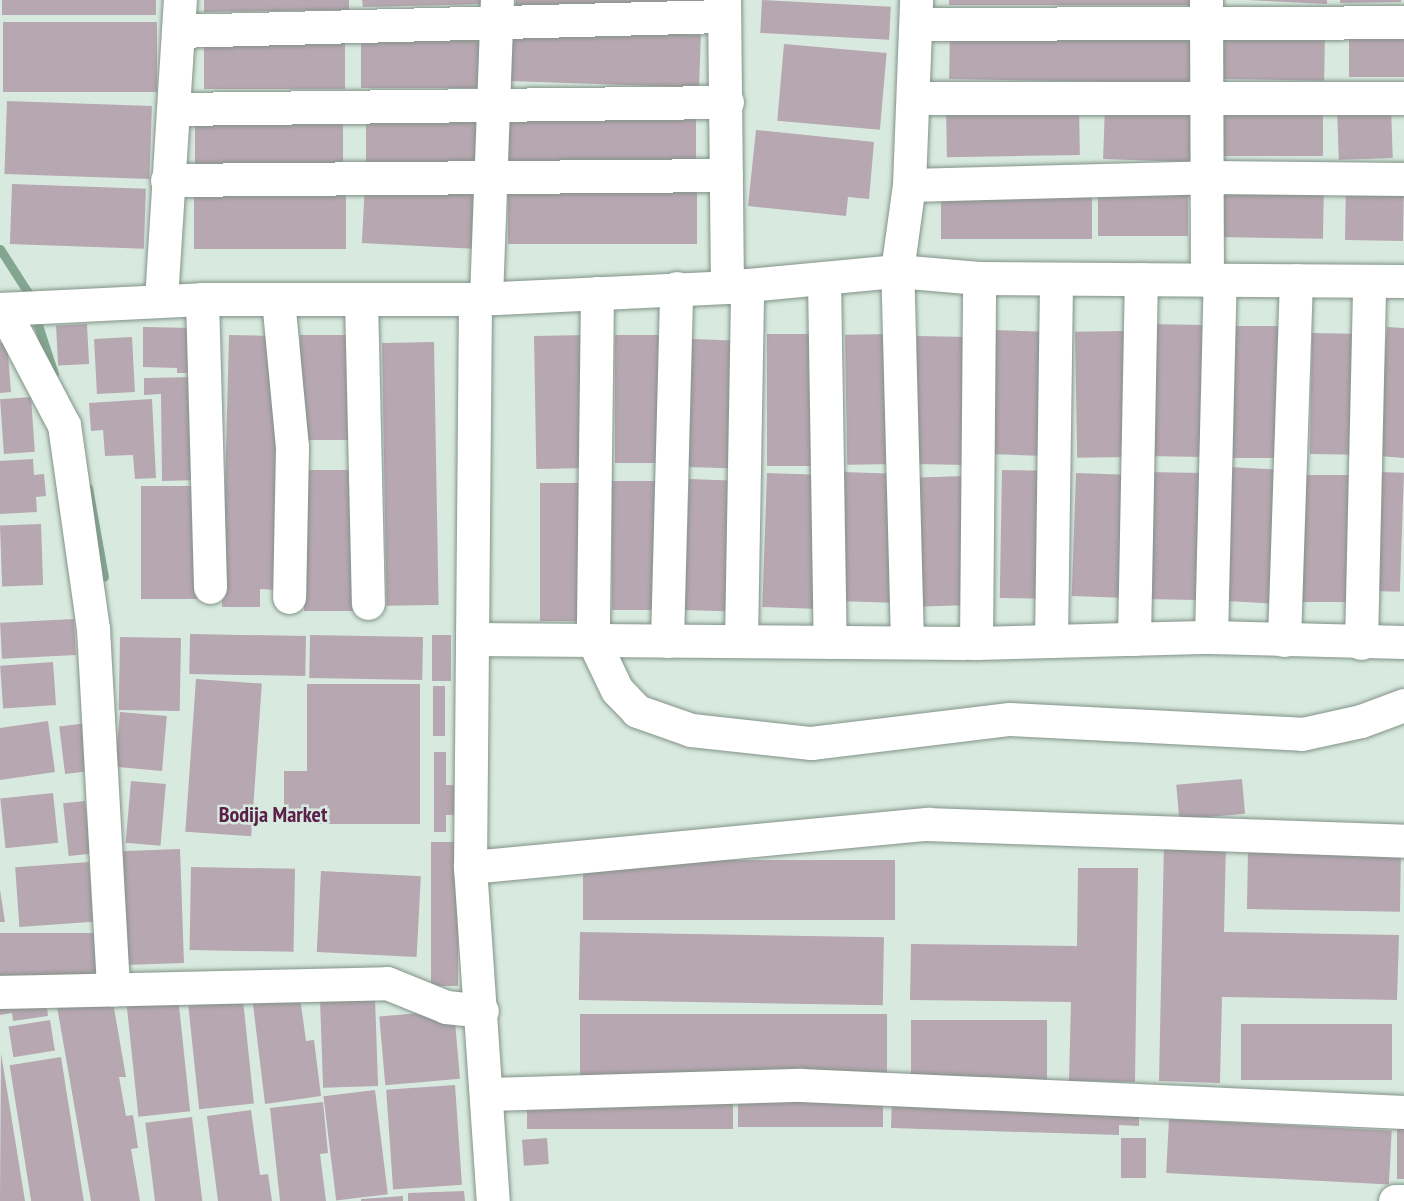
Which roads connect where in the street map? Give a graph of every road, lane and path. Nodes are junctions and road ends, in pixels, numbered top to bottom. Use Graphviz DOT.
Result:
graph roads {
  1 [pos="724,8"];
  2 [pos="1206,10"];
  3 [pos="497,11"];
  4 [pos="916,12"];
  5 [pos="179,16"];
  6 [pos="1404,22"];
  7 [pos="914,98"];
  8 [pos="1404,98"];
  9 [pos="1206,99"];
  10 [pos="727,102"];
  11 [pos="494,105"];
  12 [pos="174,109"];
  13 [pos="726,175"];
  14 [pos="494,176"];
  15 [pos="1209,177"];
  16 [pos="1404,178"];
  17 [pos="167,180"];
  18 [pos="909,185"];
  19 [pos="897,271"];
  20 [pos="979,278"];
  21 [pos="824,279"];
  22 [pos="1056,279"];
  23 [pos="1141,279"];
  24 [pos="1213,280"];
  25 [pos="1296,280"];
  26 [pos="1370,281"];
  27 [pos="1404,281"];
  28 [pos="737,286"];
  29 [pos="676,288"];
  30 [pos="597,293"];
  31 [pos="202,298"];
  32 [pos="278,298"];
  33 [pos="480,298"];
  34 [pos="361,299"];
  35 [pos="161,300"];
  36 [pos="18,309"];
  37 [pos="210,587"];
  38 [pos="289,597"];
  39 [pos="368,603"];
  40 [pos="1210,637"];
  41 [pos="472,639"];
  42 [pos="1134,639"];
  43 [pos="593,640"];
  44 [pos="1284,640"];
  45 [pos="667,641"];
  46 [pos="741,641"];
  47 [pos="1051,641"];
  48 [pos="830,642"];
  49 [pos="906,642"];
  50 [pos="1404,642"];
  51 [pos="976,643"];
  52 [pos="1361,643"];
  53 [pos="1404,705"];
  54 [pos="1404,840"];
  55 [pos="470,867"];
  56 [pos="113,989"];
  57 [pos="0,992"];
  58 [pos="482,1011"];
  59 [pos="489,1094"];
  60 [pos="1404,1112"];
  61 [pos="493,1201"];
  62 [pos="1395,1201"];
  63 [pos="1404,1201"];
  1 -- 3 [label="street"];
  1 -- 10 [label="street"];
  2 -- 4 [label="street"];
  2 -- 6 [label="street"];
  2 -- 9 [label="street"];
  3 -- 5 [label="street"];
  3 -- 11 [label="street"];
  4 -- 7 [label="street"];
  5 -- 12 [label="street"];
  7 -- 9 [label="street"];
  7 -- 18 [label="street"];
  8 -- 9 [label="street"];
  9 -- 15 [label="street"];
  10 -- 11 [label="street"];
  10 -- 13 [label="street"];
  11 -- 12 [label="street"];
  11 -- 14 [label="street"];
  12 -- 17 [label="street"];
  13 -- 14 [label="street"];
  13 -- 28 [label="street"];
  14 -- 17 [label="street"];
  14 -- 33 [label="street"];
  15 -- 16 [label="street"];
  15 -- 18 [label="street"];
  15 -- 24 [label="street"];
  17 -- 35 [label="street"];
  18 -- 19 [label="street"];
  19 -- 20 [label="street"];
  19 -- 21 [label="street"];
  19 -- 49 [label="street"];
  20 -- 22 [label="street"];
  20 -- 51 [label="street"];
  21 -- 28 [label="street"];
  21 -- 48 [label="street"];
  22 -- 23 [label="street"];
  22 -- 47 [label="street"];
  23 -- 24 [label="street"];
  23 -- 42 [label="street"];
  24 -- 25 [label="street"];
  24 -- 40 [label="street"];
  25 -- 26 [label="street"];
  25 -- 44 [label="street"];
  26 -- 27 [label="street"];
  26 -- 52 [label="street"];
  28 -- 29 [label="street"];
  28 -- 46 [label="street"];
  29 -- 30 [label="street"];
  29 -- 45 [label="street"];
  30 -- 33 [label="street"];
  30 -- 43 [label="street"];
  31 -- 32 [label="street"];
  31 -- 35 [label="street"];
  31 -- 37 [label="street"];
  32 -- 34 [label="street"];
  32 -- 38 [label="street"];
  33 -- 34 [label="street"];
  33 -- 41 [label="street"];
  34 -- 39 [label="street"];
  35 -- 36 [label="street"];
  36 -- 56 [label="street"];
  40 -- 42 [label="street"];
  40 -- 44 [label="street"];
  41 -- 43 [label="street"];
  41 -- 55 [label="street"];
  42 -- 47 [label="street"];
  43 -- 45 [label="street"];
  43 -- 53 [label="street"];
  44 -- 52 [label="street"];
  45 -- 46 [label="street"];
  46 -- 48 [label="street"];
  47 -- 51 [label="street"];
  48 -- 49 [label="street"];
  49 -- 51 [label="street"];
  50 -- 52 [label="street"];
  54 -- 55 [label="street"];
  55 -- 58 [label="street"];
  56 -- 57 [label="street"];
  56 -- 58 [label="street"];
  58 -- 59 [label="street"];
  59 -- 60 [label="street"];
  59 -- 61 [label="street"];
  62 -- 63 [label="street"];
}
